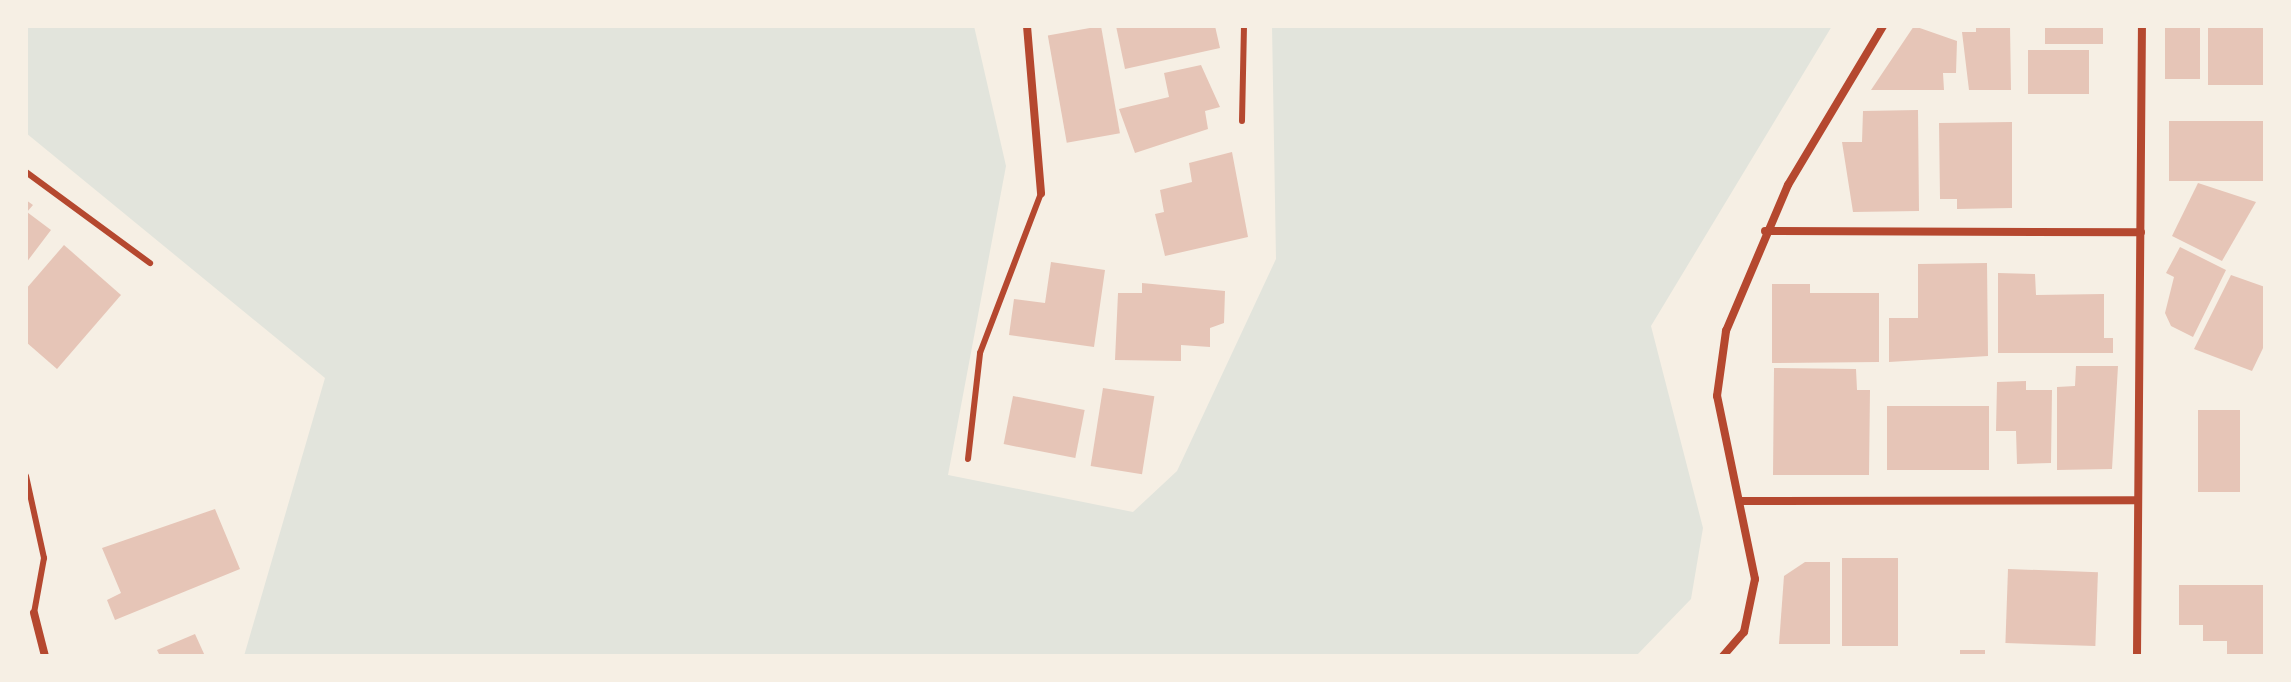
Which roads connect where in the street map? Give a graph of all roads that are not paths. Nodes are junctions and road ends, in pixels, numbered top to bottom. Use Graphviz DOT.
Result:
graph roads {
  1 [pos="1027,26"];
  2 [pos="1244,26"];
  3 [pos="1883,26"];
  4 [pos="2142,26"];
  5 [pos="1242,121"];
  6 [pos="26,172"];
  7 [pos="1041,193"];
  8 [pos="1765,231"];
  9 [pos="2141,232"];
  10 [pos="150,263"];
  11 [pos="968,459"];
  12 [pos="26,476"];
  13 [pos="2138,500"];
  14 [pos="1741,501"];
  15 [pos="34,613"];
  16 [pos="45,656"];
  17 [pos="1723,656"];
  18 [pos="2137,656"];
  1 -- 7 [label="street"];
  2 -- 5 [label="lane"];
  3 -- 8 [label="street"];
  4 -- 9 [label="street"];
  6 -- 10 [label="lane"];
  7 -- 11 [label="lane"];
  8 -- 9 [label="street"];
  8 -- 14 [label="street"];
  9 -- 13 [label="street"];
  12 -- 15 [label="lane"];
  13 -- 14 [label="street"];
  13 -- 18 [label="street"];
  14 -- 17 [label="street"];
  15 -- 16 [label="street"];
}
